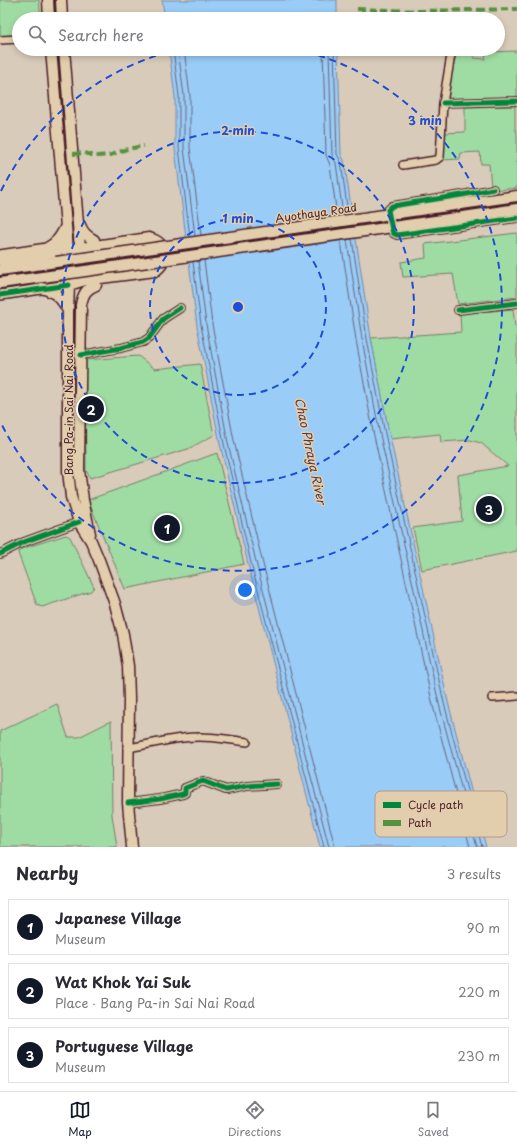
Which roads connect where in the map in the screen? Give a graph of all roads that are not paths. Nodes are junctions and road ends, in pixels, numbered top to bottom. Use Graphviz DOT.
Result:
graph roads {
  1 [pos="48,0"];
  2 [pos="60,0"];
  3 [pos="49,12"];
  4 [pos="61,12"];
  5 [pos="12,39"];
  6 [pos="0,40"];
  7 [pos="52,56"];
  8 [pos="65,56"];
  9 [pos="451,56"];
  10 [pos="517,100"];
  11 [pos="443,103"];
  12 [pos="403,165"];
  13 [pos="493,188"];
  14 [pos="517,196"];
  15 [pos="517,210"];
  16 [pos="517,218"];
  17 [pos="78,222"];
  18 [pos="66,226"];
  19 [pos="94,240"];
  20 [pos="80,246"];
  21 [pos="47,248"];
  22 [pos="68,248"];
  23 [pos="0,254"];
  24 [pos="0,260"];
  25 [pos="0,270"];
  26 [pos="0,283"];
  27 [pos="69,285"];
  28 [pos="96,285"];
  29 [pos="42,288"];
  30 [pos="0,295"];
  31 [pos="517,303"];
  32 [pos="180,308"];
  33 [pos="458,310"];
  34 [pos="68,311"];
  35 [pos="81,355"];
  36 [pos="79,522"];
  37 [pos="91,542"];
  38 [pos="0,554"];
  39 [pos="517,696"];
  40 [pos="492,698"];
  41 [pos="247,742"];
  42 [pos="128,748"];
  43 [pos="277,784"];
  44 [pos="128,804"];
  45 [pos="132,847"];
  1 -- 3 [label="main road"];
  2 -- 4 [label="main road"];
  5 -- 6 [label="street"];
  7 -- 18 [label="main road"];
  8 -- 17 [label="main road"];
  9 -- 11 [label="street"];
  10 -- 11 [label="street"];
  11 -- 12 [label="street"];
  13 -- 16 [label="street"];
  14 -- 25 [label="main road, Ayothaya Road, bridge"];
  15 -- 26 [label="main road, bridge"];
  17 -- 19 [label="main road"];
  17 -- 20 [label="main road"];
  18 -- 21 [label="main road"];
  18 -- 22 [label="main road"];
  19 -- 20 [label="main road"];
  19 -- 28 [label="main road"];
  20 -- 22 [label="main road"];
  20 -- 27 [label="main road"];
  21 -- 22 [label="street"];
  21 -- 23 [label="street"];
  22 -- 24 [label="main road"];
  27 -- 28 [label="main road"];
  27 -- 29 [label="street"];
  27 -- 34 [label="main road, Bang Pa-in Sai Nai Road"];
  28 -- 35 [label="main road, Bang Pa-in Sai Nai Road"];
  29 -- 30 [label="street"];
  29 -- 34 [label="main road"];
  31 -- 33 [label="street"];
  32 -- 35 [label="street"];
  34 -- 36 [label="main road, Bang Pa-in Sai Nai Road"];
  35 -- 37 [label="main road, Bang Pa-in Sai Nai Road"];
  36 -- 37 [label="main road, Bang Pa-in Sai Nai Road"];
  36 -- 38 [label="street"];
  37 -- 42 [label="main road, Bang Pa-in Sai Nai Road"];
  39 -- 40 [label="street"];
  41 -- 42 [label="street"];
  42 -- 44 [label="main road, Bang Pa-in Sai Nai Road"];
  43 -- 44 [label="street"];
  44 -- 45 [label="main road, Bang Pa-in Sai Nai Road"];
}
